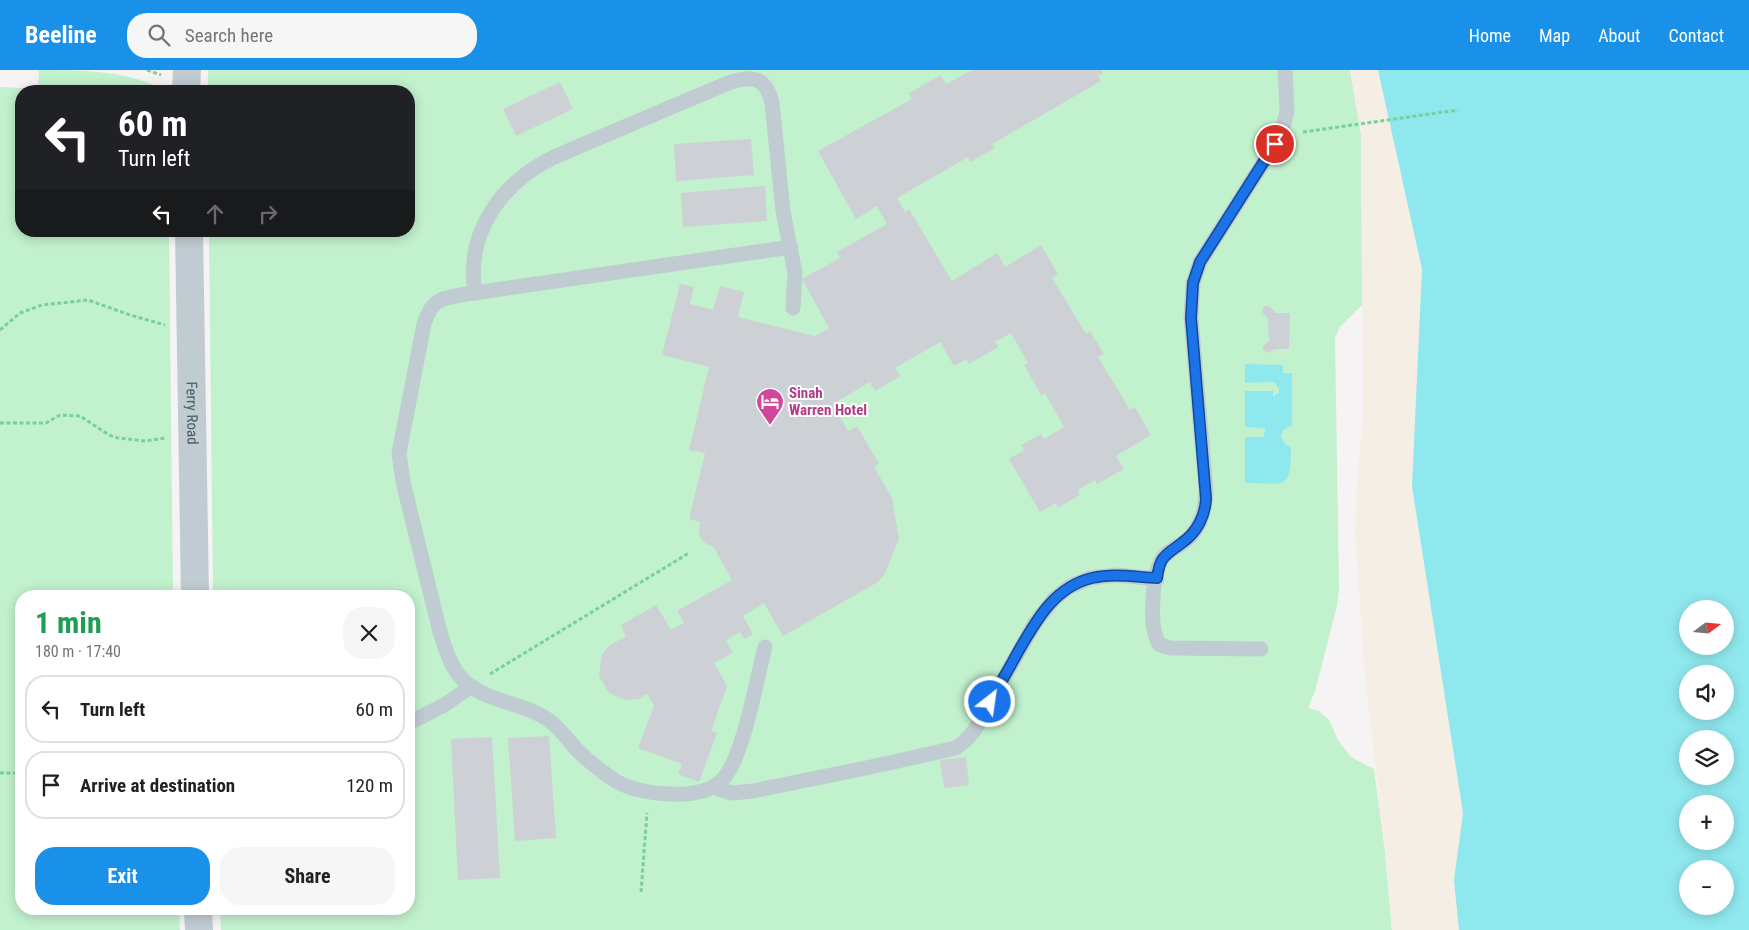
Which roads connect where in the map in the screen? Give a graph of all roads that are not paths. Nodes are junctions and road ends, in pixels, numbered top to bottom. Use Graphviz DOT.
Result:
graph roads {
  1 [pos="187,70"];
  2 [pos="1284,70"];
  3 [pos="763,76"];
  4 [pos="186,85"];
  5 [pos="189,237"];
  6 [pos="791,247"];
  7 [pos="475,293"];
  8 [pos="793,308"];
  9 [pos="1157,578"];
  10 [pos="195,590"];
  11 [pos="765,647"];
  12 [pos="1261,649"];
  13 [pos="470,687"];
  14 [pos="415,720"];
  15 [pos="715,786"];
  16 [pos="198,915"];
  17 [pos="199,930"];
  1 -- 4 [label="street"];
  2 -- 9 [label="lane"];
  3 -- 6 [label="lane"];
  3 -- 7 [label="lane"];
  5 -- 10 [label="street, Ferry Road"];
  6 -- 7 [label="lane"];
  6 -- 8 [label="lane"];
  7 -- 13 [label="lane"];
  9 -- 12 [label="lane"];
  9 -- 15 [label="lane"];
  11 -- 15 [label="lane"];
  13 -- 14 [label="lane"];
  13 -- 15 [label="lane"];
  16 -- 17 [label="street"];
}
